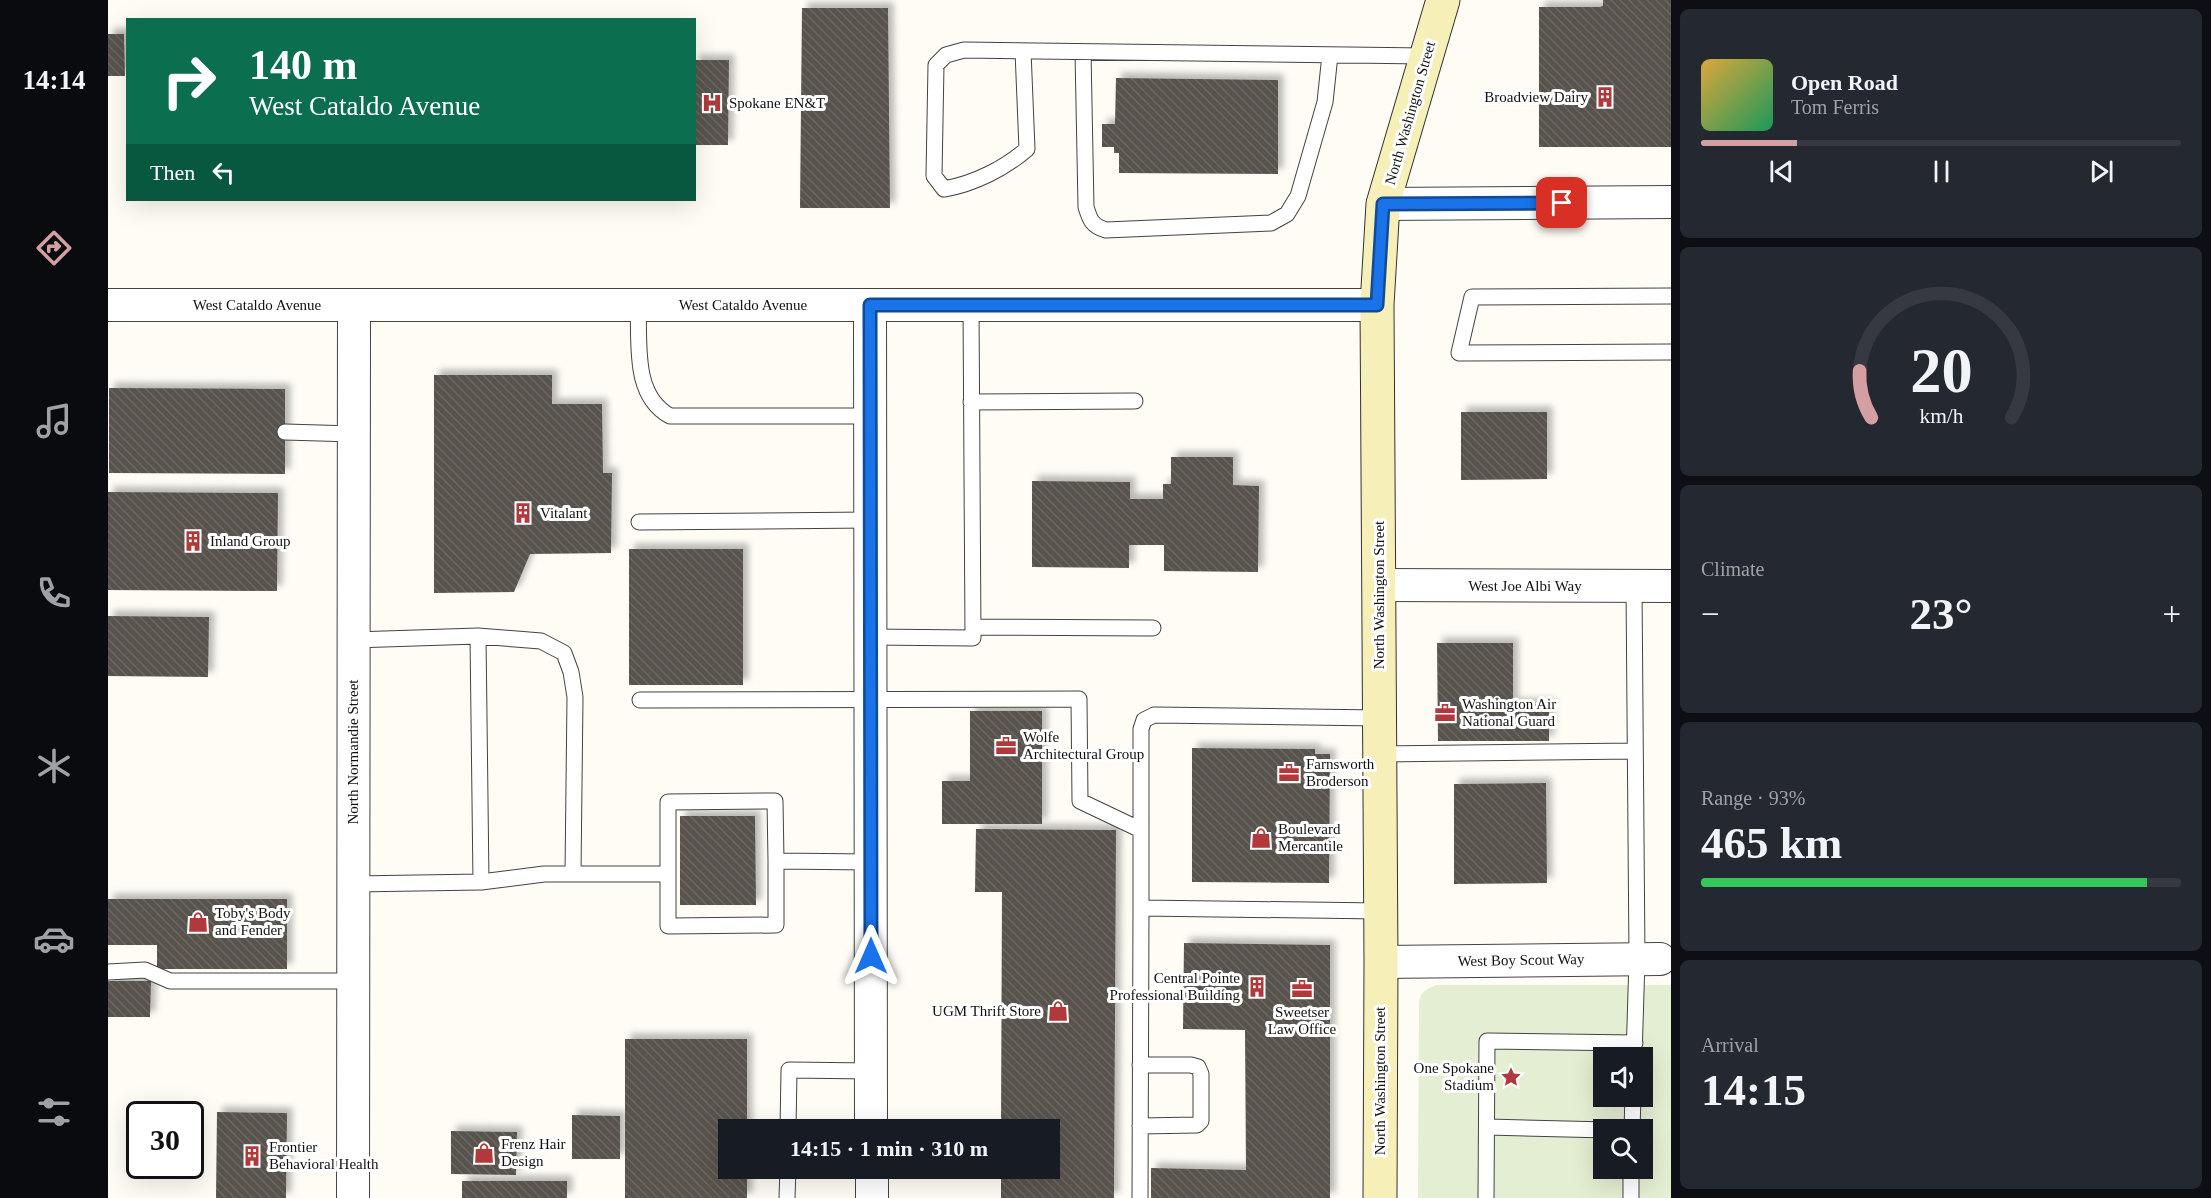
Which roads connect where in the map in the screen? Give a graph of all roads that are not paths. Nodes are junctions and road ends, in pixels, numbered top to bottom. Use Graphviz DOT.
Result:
graph roads {
  1 [pos="1443,0"];
  2 [pos="1023,51"];
  3 [pos="1083,52"];
  4 [pos="1330,55"];
  5 [pos="1426,56"];
  6 [pos="1671,202"];
  7 [pos="1383,204"];
  8 [pos="1671,296"];
  9 [pos="108,305"];
  10 [pos="354,305"];
  11 [pos="638,305"];
  12 [pos="870,305"];
  13 [pos="971,305"];
  14 [pos="1377,305"];
  15 [pos="1671,352"];
  16 [pos="1135,401"];
  17 [pos="971,402"];
  18 [pos="870,416"];
  19 [pos="285,432"];
  20 [pos="354,434"];
  21 [pos="870,520"];
  22 [pos="639,522"];
  23 [pos="1379,585"];
  24 [pos="1634,586"];
  25 [pos="1671,586"];
  26 [pos="973,627"];
  27 [pos="1153,628"];
  28 [pos="478,636"];
  29 [pos="870,637"];
  30 [pos="353,640"];
  31 [pos="870,699"];
  32 [pos="640,700"];
  33 [pos="1380,718"];
  34 [pos="1635,751"];
  35 [pos="1380,754"];
  36 [pos="1141,830"];
  37 [pos="776,861"];
  38 [pos="871,862"];
  39 [pos="573,874"];
  40 [pos="668,874"];
  41 [pos="481,882"];
  42 [pos="353,884"];
  43 [pos="1141,908"];
  44 [pos="1381,911"];
  45 [pos="1649,959"];
  46 [pos="1381,962"];
  47 [pos="108,972"];
  48 [pos="353,981"];
  49 [pos="1593,1047"];
  50 [pos="1634,1047"];
  51 [pos="1140,1065"];
  52 [pos="871,1071"];
  53 [pos="788,1119"];
  54 [pos="872,1119"];
  55 [pos="1140,1126"];
  56 [pos="1487,1127"];
  57 [pos="1593,1130"];
  58 [pos="788,1179"];
  59 [pos="872,1179"];
  60 [pos="1631,1179"];
  61 [pos="353,1198"];
  62 [pos="787,1198"];
  63 [pos="872,1198"];
  64 [pos="1140,1198"];
  65 [pos="1380,1198"];
  66 [pos="1486,1198"];
  67 [pos="1631,1198"];
  1 -- 5 [label="main road, North Washington Street"];
  2 -- 2 [label="lane"];
  2 -- 3 [label="lane"];
  3 -- 4 [label="lane"];
  3 -- 4 [label="lane"];
  4 -- 5 [label="lane"];
  5 -- 7 [label="main road, North Washington Street"];
  6 -- 7 [label="street"];
  7 -- 14 [label="main road, North Washington Street"];
  8 -- 15 [label="lane"];
  9 -- 10 [label="street, West Cataldo Avenue"];
  10 -- 11 [label="street, West Cataldo Avenue"];
  10 -- 20 [label="street, North Normandie Street"];
  11 -- 12 [label="street, West Cataldo Avenue"];
  11 -- 18 [label="lane"];
  12 -- 13 [label="street, West Cataldo Avenue"];
  12 -- 18 [label="street"];
  13 -- 14 [label="street, West Cataldo Avenue"];
  13 -- 17 [label="lane"];
  14 -- 23 [label="main road, North Washington Street"];
  16 -- 17 [label="lane"];
  17 -- 26 [label="lane"];
  18 -- 21 [label="street"];
  19 -- 20 [label="lane"];
  20 -- 30 [label="street, North Normandie Street"];
  21 -- 22 [label="lane"];
  21 -- 29 [label="street"];
  23 -- 24 [label="street, West Joe Albi Way"];
  23 -- 33 [label="main road, North Washington Street"];
  24 -- 25 [label="street, West Joe Albi Way"];
  24 -- 34 [label="lane"];
  26 -- 27 [label="lane"];
  26 -- 29 [label="lane"];
  28 -- 30 [label="lane"];
  28 -- 39 [label="lane"];
  28 -- 41 [label="lane"];
  29 -- 31 [label="street"];
  30 -- 42 [label="street, North Normandie Street"];
  31 -- 32 [label="lane"];
  31 -- 36 [label="lane"];
  31 -- 38 [label="street"];
  33 -- 35 [label="main road, North Washington Street"];
  33 -- 36 [label="lane"];
  34 -- 35 [label="lane"];
  34 -- 45 [label="lane"];
  35 -- 44 [label="main road, North Washington Street"];
  36 -- 43 [label="lane"];
  37 -- 38 [label="lane"];
  37 -- 40 [label="lane"];
  37 -- 40 [label="lane"];
  38 -- 52 [label="street"];
  39 -- 40 [label="lane"];
  39 -- 41 [label="lane"];
  41 -- 42 [label="lane"];
  42 -- 48 [label="street, North Normandie Street"];
  43 -- 44 [label="lane"];
  43 -- 51 [label="lane"];
  44 -- 46 [label="main road, North Washington Street"];
  45 -- 46 [label="street, West Boy Scout Way"];
  45 -- 50 [label="lane"];
  46 -- 65 [label="main road, North Washington Street"];
  47 -- 48 [label="lane"];
  48 -- 61 [label="street, North Normandie Street"];
  49 -- 56 [label="lane"];
  51 -- 55 [label="lane"];
  51 -- 55 [label="lane"];
  52 -- 53 [label="lane"];
  52 -- 54 [label="street"];
  55 -- 64 [label="lane"];
  56 -- 57 [label="lane"];
  56 -- 66 [label="lane"];
  58 -- 62 [label="lane"];
  59 -- 63 [label="street"];
  60 -- 67 [label="lane"];
}
